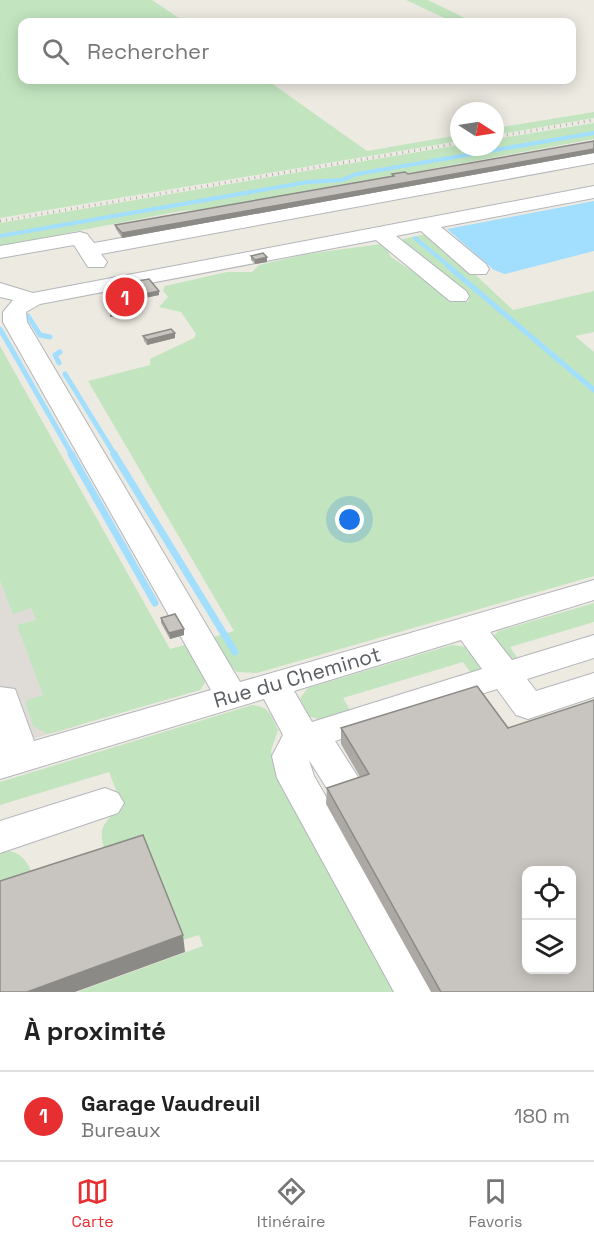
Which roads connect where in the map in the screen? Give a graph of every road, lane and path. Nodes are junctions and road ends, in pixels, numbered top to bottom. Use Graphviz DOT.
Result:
graph roads {
  1 [pos="594,158"];
  2 [pos="594,168"];
  3 [pos="594,179"];
  4 [pos="594,192"];
  5 [pos="425,224"];
  6 [pos="380,233"];
  7 [pos="0,252"];
  8 [pos="99,266"];
  9 [pos="478,268"];
  10 [pos="0,290"];
  11 [pos="458,296"];
  12 [pos="28,300"];
  13 [pos="594,590"];
  14 [pos="468,626"];
  15 [pos="594,646"];
  16 [pos="504,674"];
  17 [pos="273,684"];
  18 [pos="594,685"];
  19 [pos="1,695"];
  20 [pos="231,696"];
  21 [pos="303,738"];
  22 [pos="11,762"];
  23 [pos="351,796"];
  24 [pos="105,803"];
  25 [pos="0,837"];
  26 [pos="417,992"];
  1 -- 8 [label="street"];
  2 -- 8 [label="street"];
  3 -- 8 [label="street"];
  4 -- 5 [label="street"];
  5 -- 6 [label="street"];
  5 -- 9 [label="street"];
  6 -- 8 [label="street"];
  6 -- 11 [label="street"];
  7 -- 8 [label="street"];
  8 -- 12 [label="street"];
  10 -- 12 [label="street"];
  12 -- 20 [label="street"];
  13 -- 14 [label="street, Rue du Cheminot"];
  14 -- 16 [label="street"];
  14 -- 17 [label="street, Rue du Cheminot"];
  15 -- 16 [label="street"];
  16 -- 18 [label="street"];
  16 -- 21 [label="street"];
  17 -- 20 [label="street, Rue du Cheminot"];
  17 -- 21 [label="street"];
  19 -- 22 [label="street"];
  20 -- 22 [label="street, Rue du Cheminot"];
  21 -- 23 [label="street"];
  21 -- 26 [label="street"];
  24 -- 25 [label="street"];
}
